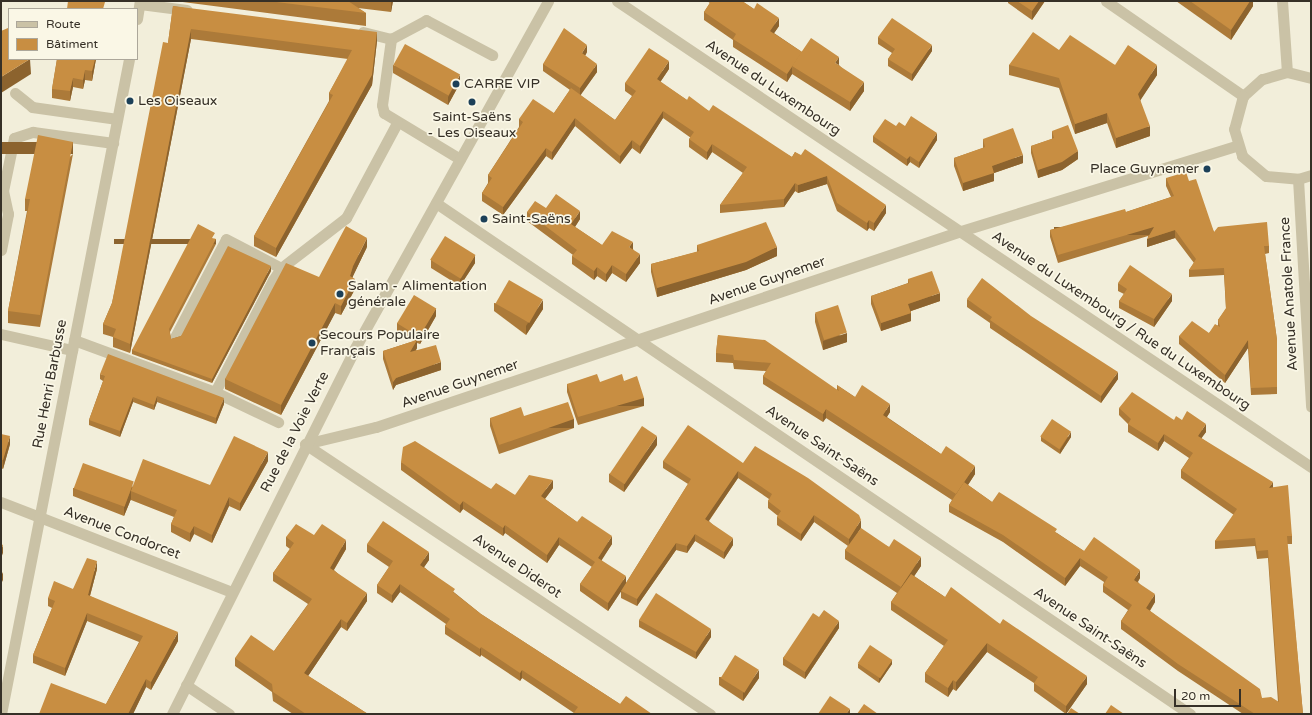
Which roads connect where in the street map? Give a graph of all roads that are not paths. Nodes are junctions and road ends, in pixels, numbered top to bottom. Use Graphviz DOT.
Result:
graph roads {
  1 [pos="548,1"];
  2 [pos="617,1"];
  3 [pos="1106,1"];
  4 [pos="1282,1"];
  5 [pos="140,2"];
  6 [pos="200,11"];
  7 [pos="138,13"];
  8 [pos="354,31"];
  9 [pos="391,39"];
  10 [pos="492,55"];
  11 [pos="129,60"];
  12 [pos="1287,72"];
  13 [pos="1311,78"];
  14 [pos="15,93"];
  15 [pos="1243,96"];
  16 [pos="117,119"];
  17 [pos="397,123"];
  18 [pos="113,143"];
  19 [pos="1238,145"];
  20 [pos="460,159"];
  21 [pos="1311,175"];
  22 [pos="1298,179"];
  23 [pos="2,191"];
  24 [pos="913,199"];
  25 [pos="436,203"];
  26 [pos="961,231"];
  27 [pos="1,250"];
  28 [pos="281,268"];
  29 [pos="1,334"];
  30 [pos="175,337"];
  31 [pos="640,339"];
  32 [pos="73,345"];
  33 [pos="215,392"];
  34 [pos="1311,407"];
  35 [pos="278,422"];
  36 [pos="305,444"];
  37 [pos="1311,467"];
  38 [pos="1,502"];
  39 [pos="39,517"];
  40 [pos="232,592"];
  41 [pos="186,685"];
  42 [pos="1,714"];
  43 [pos="172,714"];
  44 [pos="229,714"];
  45 [pos="710,714"];
  46 [pos="1190,714"];
  1 -- 20 [label="street, Rue de la Voie Verte"];
  2 -- 24 [label="street, Avenue du Luxembourg"];
  3 -- 15 [label="street"];
  4 -- 12 [label="street"];
  5 -- 6 [label="street"];
  5 -- 7 [label="street"];
  8 -- 9 [label="street"];
  9 -- 10 [label="street"];
  9 -- 17 [label="street"];
  11 -- 16 [label="street, Rue Henri Barbusse"];
  12 -- 13 [label="street"];
  12 -- 15 [label="street"];
  14 -- 16 [label="street"];
  15 -- 19 [label="street"];
  16 -- 18 [label="street, Rue Henri Barbusse"];
  17 -- 20 [label="street"];
  17 -- 28 [label="street"];
  18 -- 23 [label="street"];
  18 -- 32 [label="street, Rue Henri Barbusse"];
  19 -- 22 [label="street"];
  19 -- 26 [label="street, Avenue Guynemer"];
  20 -- 25 [label="street, Rue de la Voie Verte"];
  21 -- 22 [label="street"];
  22 -- 34 [label="street, Avenue Anatole France"];
  23 -- 27 [label="street"];
  24 -- 26 [label="street, Avenue du Luxembourg / Rue du Luxembourg"];
  25 -- 31 [label="street, Avenue Saint-Saëns"];
  25 -- 36 [label="street, Rue de la Voie Verte"];
  26 -- 31 [label="street, Avenue Guynemer"];
  26 -- 37 [label="street, Avenue du Luxembourg / Rue du Luxembourg"];
  28 -- 30 [label="street"];
  28 -- 33 [label="street"];
  29 -- 32 [label="street"];
  31 -- 36 [label="street, Avenue Guynemer"];
  31 -- 46 [label="street, Avenue Saint-Saëns"];
  32 -- 33 [label="street"];
  32 -- 39 [label="street, Rue Henri Barbusse"];
  33 -- 35 [label="street"];
  36 -- 40 [label="street, Rue de la Voie Verte"];
  36 -- 45 [label="street, Avenue Diderot"];
  38 -- 39 [label="street, Avenue Condorcet"];
  39 -- 40 [label="street, Avenue Condorcet"];
  39 -- 42 [label="street, Rue Henri Barbusse"];
  40 -- 41 [label="street, Rue de la Voie Verte"];
  41 -- 43 [label="street, Rue de la Voie Verte"];
  41 -- 44 [label="street"];
}
